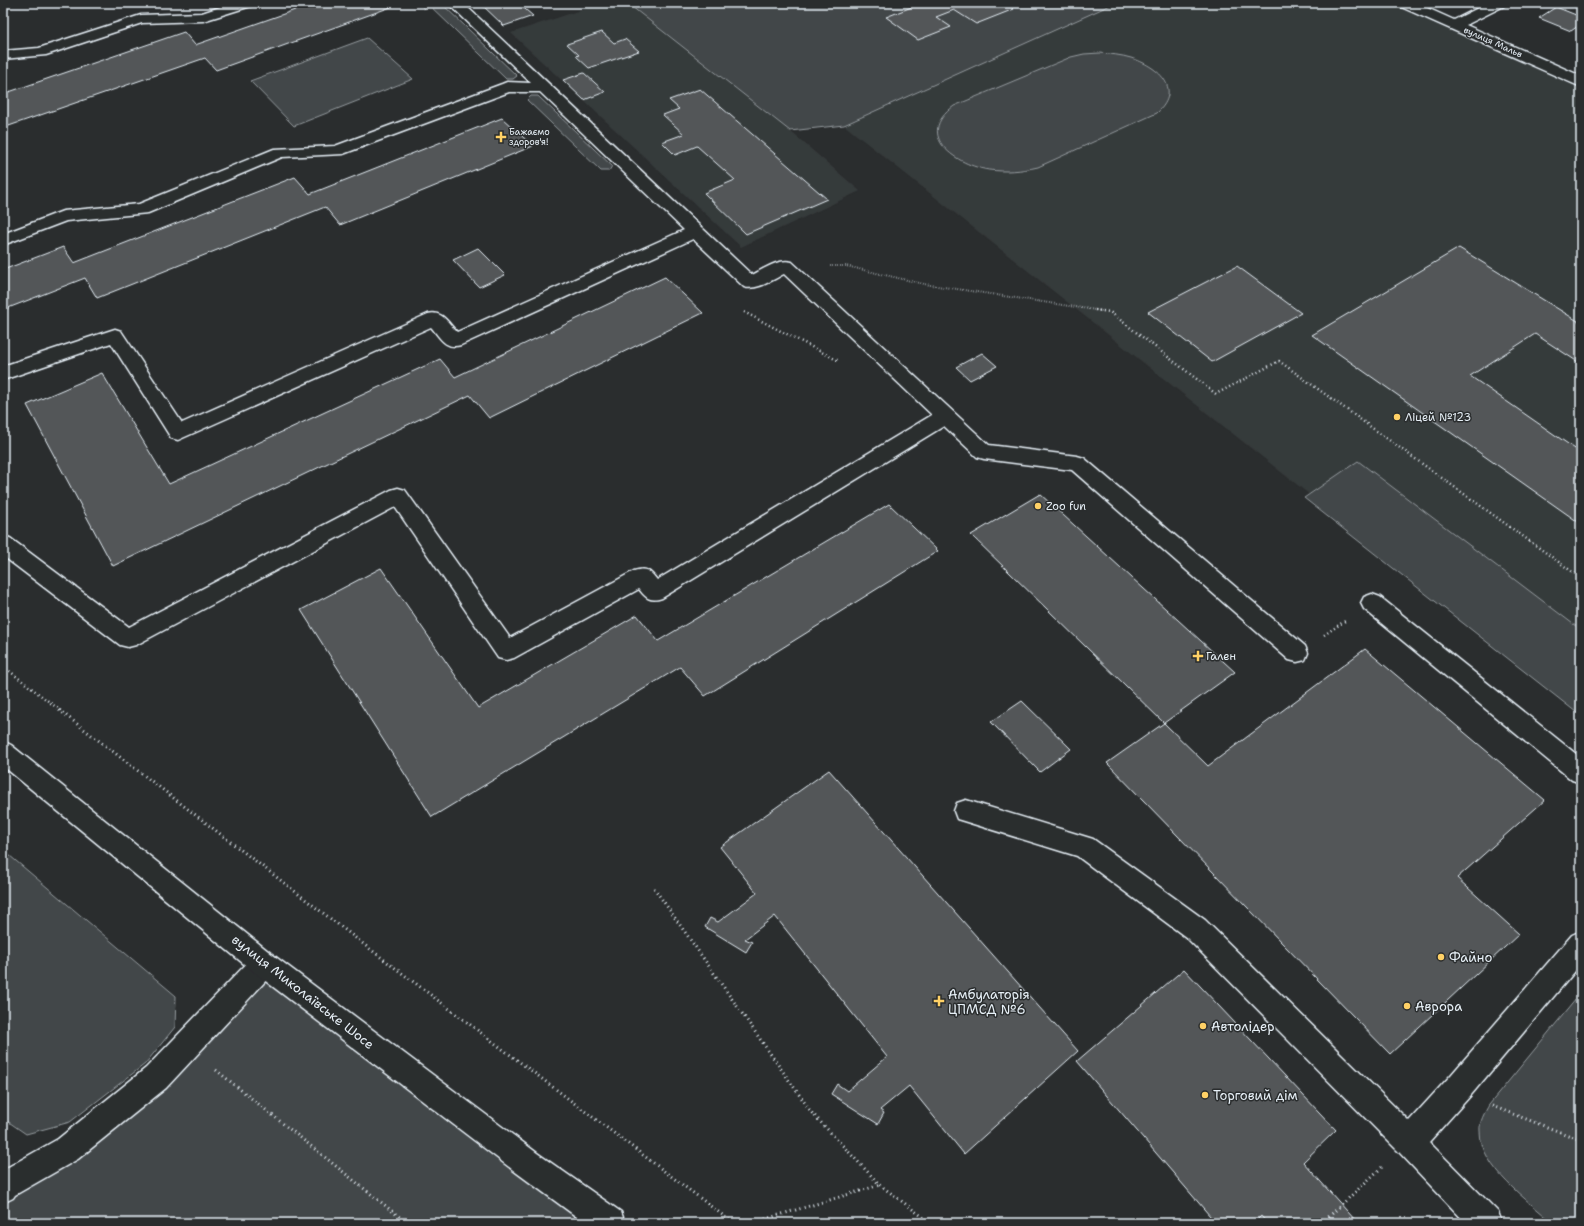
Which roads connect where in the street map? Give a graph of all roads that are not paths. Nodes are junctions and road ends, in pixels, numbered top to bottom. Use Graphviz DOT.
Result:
graph roads {
  1 [pos="246,3"];
  2 [pos="455,3"];
  3 [pos="1404,3"];
  4 [pos="1499,3"];
  5 [pos="1455,25"];
  6 [pos="3,55"];
  7 [pos="1581,82"];
  8 [pos="544,88"];
  9 [pos="695,231"];
  10 [pos="3,240"];
  11 [pos="3,373"];
  12 [pos="945,416"];
  13 [pos="3,544"];
  14 [pos="1372,603"];
  15 [pos="1297,653"];
  16 [pos="3,752"];
  17 [pos="1581,772"];
  18 [pos="966,811"];
  19 [pos="1581,944"];
  20 [pos="264,964"];
  21 [pos="1409,1142"];
  22 [pos="4,1185"];
  23 [pos="610,1223"];
  24 [pos="1487,1223"];
  1 -- 6 [label="main road"];
  2 -- 8 [label="main road"];
  3 -- 5 [label="main road, вулиця Мальв"];
  4 -- 5 [label="main road"];
  5 -- 7 [label="main road, вулиця Мальв"];
  8 -- 9 [label="main road"];
  8 -- 10 [label="main road"];
  9 -- 11 [label="main road"];
  9 -- 12 [label="main road"];
  12 -- 13 [label="main road"];
  12 -- 15 [label="main road"];
  14 -- 17 [label="main road"];
  16 -- 20 [label="main road, вулиця Миколаївське Шосе"];
  18 -- 21 [label="main road"];
  19 -- 21 [label="main road"];
  20 -- 22 [label="main road"];
  20 -- 23 [label="main road, вулиця Миколаївське Шосе"];
  21 -- 24 [label="main road"];
}
